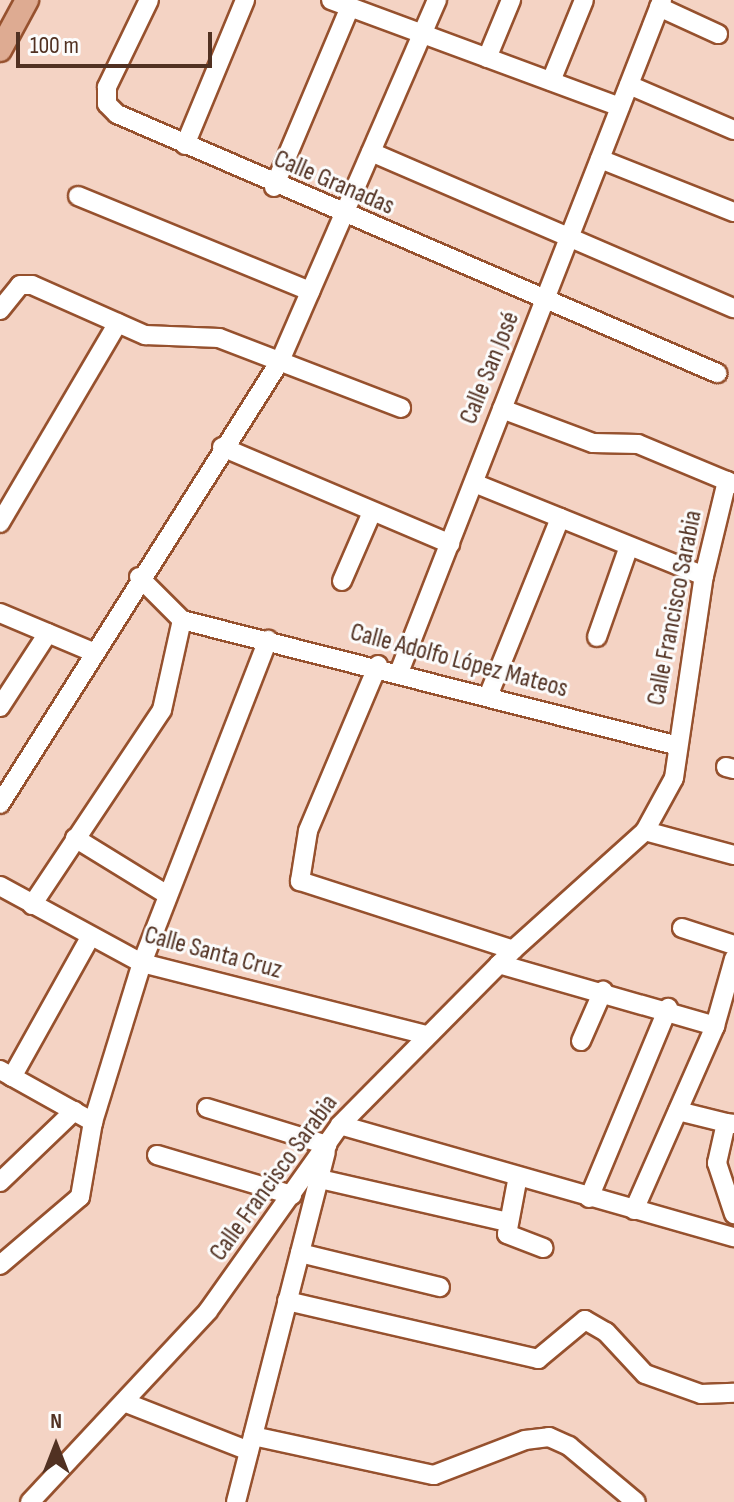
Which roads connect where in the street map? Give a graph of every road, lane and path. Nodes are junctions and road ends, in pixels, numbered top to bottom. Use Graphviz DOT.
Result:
graph roads {
  1 [pos="27,0"];
  2 [pos="149,0"];
  3 [pos="245,0"];
  4 [pos="331,0"];
  5 [pos="437,0"];
  6 [pos="511,0"];
  7 [pos="584,0"];
  8 [pos="660,4"];
  9 [pos="350,7"];
  10 [pos="7,18"];
  11 [pos="423,33"];
  12 [pos="718,34"];
  13 [pos="0,50"];
  14 [pos="487,58"];
  15 [pos="551,81"];
  16 [pos="629,85"];
  17 [pos="620,107"];
  18 [pos="733,128"];
  19 [pos="185,145"];
  20 [pos="371,152"];
  21 [pos="600,159"];
  22 [pos="274,187"];
  23 [pos="78,196"];
  24 [pos="734,212"];
  25 [pos="343,216"];
  26 [pos="571,235"];
  27 [pos="310,291"];
  28 [pos="545,302"];
  29 [pos="734,308"];
  30 [pos="0,310"];
  31 [pos="118,323"];
  32 [pos="280,361"];
  33 [pos="717,373"];
  34 [pos="401,408"];
  35 [pos="502,409"];
  36 [pos="222,447"];
  37 [pos="730,482"];
  38 [pos="474,483"];
  39 [pos="372,512"];
  40 [pos="560,518"];
  41 [pos="0,523"];
  42 [pos="450,544"];
  43 [pos="629,546"];
  44 [pos="704,576"];
  45 [pos="139,577"];
  46 [pos="342,581"];
  47 [pos="0,613"];
  48 [pos="182,620"];
  49 [pos="48,633"];
  50 [pos="597,637"];
  51 [pos="268,640"];
  52 [pos="93,652"];
  53 [pos="378,665"];
  54 [pos="400,670"];
  55 [pos="489,694"];
  56 [pos="0,707"];
  57 [pos="675,745"];
  58 [pos="0,804"];
  59 [pos="645,831"];
  60 [pos="75,838"];
  61 [pos="734,855"];
  62 [pos="0,886"];
  63 [pos="166,894"];
  64 [pos="32,905"];
  65 [pos="682,928"];
  66 [pos="89,939"];
  67 [pos="734,945"];
  68 [pos="513,950"];
  69 [pos="734,959"];
  70 [pos="142,963"];
  71 [pos="499,964"];
  72 [pos="603,991"];
  73 [pos="668,1008"];
  74 [pos="715,1026"];
  75 [pos="427,1035"];
  76 [pos="581,1041"];
  77 [pos="6,1073"];
  78 [pos="207,1108"];
  79 [pos="74,1111"];
  80 [pos="678,1111"];
  81 [pos="93,1122"];
  82 [pos="730,1123"];
  83 [pos="340,1125"];
  84 [pos="327,1145"];
  85 [pos="157,1155"];
  86 [pos="518,1176"];
  87 [pos="320,1179"];
  88 [pos="0,1182"];
  89 [pos="292,1195"];
  90 [pos="589,1198"];
  91 [pos="634,1210"];
  92 [pos="734,1214"];
  93 [pos="507,1222"];
  94 [pos="734,1237"];
  95 [pos="543,1248"];
  96 [pos="300,1253"];
  97 [pos="0,1265"];
  98 [pos="440,1287"];
  99 [pos="287,1301"];
  100 [pos="734,1393"];
  101 [pos="124,1402"];
  102 [pos="251,1444"];
  103 [pos="30,1502"];
  104 [pos="236,1502"];
  105 [pos="636,1502"];
  1 -- 10 [label="main road"];
  2 -- 19 [label="street, Calle Granadas"];
  3 -- 19 [label="street"];
  4 -- 9 [label="street"];
  5 -- 11 [label="street"];
  6 -- 14 [label="street"];
  7 -- 15 [label="street"];
  8 -- 12 [label="street"];
  8 -- 16 [label="street, Calle San José"];
  9 -- 11 [label="street"];
  9 -- 22 [label="street"];
  10 -- 13 [label="main road"];
  11 -- 14 [label="street"];
  11 -- 20 [label="street"];
  14 -- 15 [label="street"];
  15 -- 17 [label="street"];
  16 -- 17 [label="street, Calle San José"];
  16 -- 18 [label="street"];
  17 -- 21 [label="street, Calle San José"];
  19 -- 22 [label="street, Calle Granadas"];
  20 -- 25 [label="street"];
  20 -- 26 [label="street"];
  21 -- 24 [label="street"];
  21 -- 26 [label="street, Calle San José"];
  22 -- 25 [label="street, Calle Granadas"];
  23 -- 27 [label="street"];
  25 -- 27 [label="street"];
  25 -- 28 [label="street, Calle Granadas"];
  26 -- 28 [label="street, Calle San José"];
  26 -- 29 [label="street"];
  27 -- 32 [label="street"];
  28 -- 33 [label="street, Calle Granadas"];
  28 -- 35 [label="street, Calle San José"];
  30 -- 31 [label="street"];
  31 -- 32 [label="street"];
  31 -- 41 [label="street"];
  32 -- 34 [label="street"];
  32 -- 36 [label="street"];
  35 -- 37 [label="street"];
  35 -- 38 [label="street, Calle San José"];
  36 -- 39 [label="street"];
  36 -- 45 [label="street"];
  37 -- 44 [label="street, Calle Francisco Sarabia"];
  38 -- 40 [label="street"];
  38 -- 42 [label="street, Calle San José"];
  39 -- 42 [label="street"];
  39 -- 46 [label="street"];
  40 -- 43 [label="street"];
  40 -- 55 [label="street"];
  42 -- 54 [label="street, Calle San José"];
  43 -- 44 [label="street"];
  43 -- 50 [label="street"];
  44 -- 57 [label="street, Calle Francisco Sarabia"];
  45 -- 48 [label="street"];
  45 -- 52 [label="street"];
  47 -- 49 [label="street"];
  48 -- 51 [label="street, Calle Adolfo López Mateos"];
  48 -- 60 [label="street"];
  49 -- 52 [label="street"];
  49 -- 56 [label="street"];
  51 -- 53 [label="street, Calle Adolfo López Mateos"];
  51 -- 63 [label="street"];
  52 -- 58 [label="street"];
  53 -- 54 [label="street, Calle Adolfo López Mateos"];
  53 -- 68 [label="street"];
  54 -- 55 [label="street, Calle Adolfo López Mateos"];
  55 -- 57 [label="street, Calle Adolfo López Mateos"];
  57 -- 59 [label="street, Calle Francisco Sarabia"];
  59 -- 61 [label="street"];
  59 -- 68 [label="street, Calle Francisco Sarabia"];
  60 -- 63 [label="street"];
  60 -- 64 [label="street"];
  62 -- 64 [label="street, Calle Santa Cruz"];
  63 -- 70 [label="street"];
  64 -- 66 [label="street, Calle Santa Cruz"];
  65 -- 67 [label="street"];
  66 -- 70 [label="street, Calle Santa Cruz"];
  66 -- 77 [label="street"];
  68 -- 71 [label="street, Calle Francisco Sarabia"];
  69 -- 74 [label="street"];
  70 -- 75 [label="street, Calle Santa Cruz"];
  70 -- 81 [label="street"];
  71 -- 72 [label="street"];
  71 -- 75 [label="street, Calle Francisco Sarabia"];
  72 -- 73 [label="street"];
  72 -- 76 [label="street"];
  73 -- 74 [label="street"];
  73 -- 90 [label="street"];
  74 -- 80 [label="street"];
  75 -- 83 [label="street, Calle Francisco Sarabia"];
  77 -- 79 [label="street"];
  78 -- 84 [label="street"];
  79 -- 81 [label="street"];
  79 -- 88 [label="street"];
  80 -- 82 [label="street"];
  80 -- 91 [label="street"];
  81 -- 97 [label="street"];
  82 -- 92 [label="street"];
  83 -- 84 [label="street, Calle Francisco Sarabia"];
  83 -- 86 [label="street"];
  84 -- 87 [label="street"];
  84 -- 89 [label="street, Calle Francisco Sarabia"];
  85 -- 89 [label="street"];
  86 -- 90 [label="street"];
  86 -- 93 [label="street"];
  87 -- 93 [label="street"];
  87 -- 96 [label="street"];
  89 -- 101 [label="street, Calle Francisco Sarabia"];
  90 -- 91 [label="street"];
  91 -- 94 [label="street"];
  93 -- 95 [label="street"];
  96 -- 98 [label="street"];
  96 -- 99 [label="street"];
  99 -- 100 [label="street"];
  99 -- 102 [label="street"];
  101 -- 102 [label="street"];
  101 -- 103 [label="street, Calle Francisco Sarabia"];
  102 -- 104 [label="street"];
  102 -- 105 [label="street"];
}
